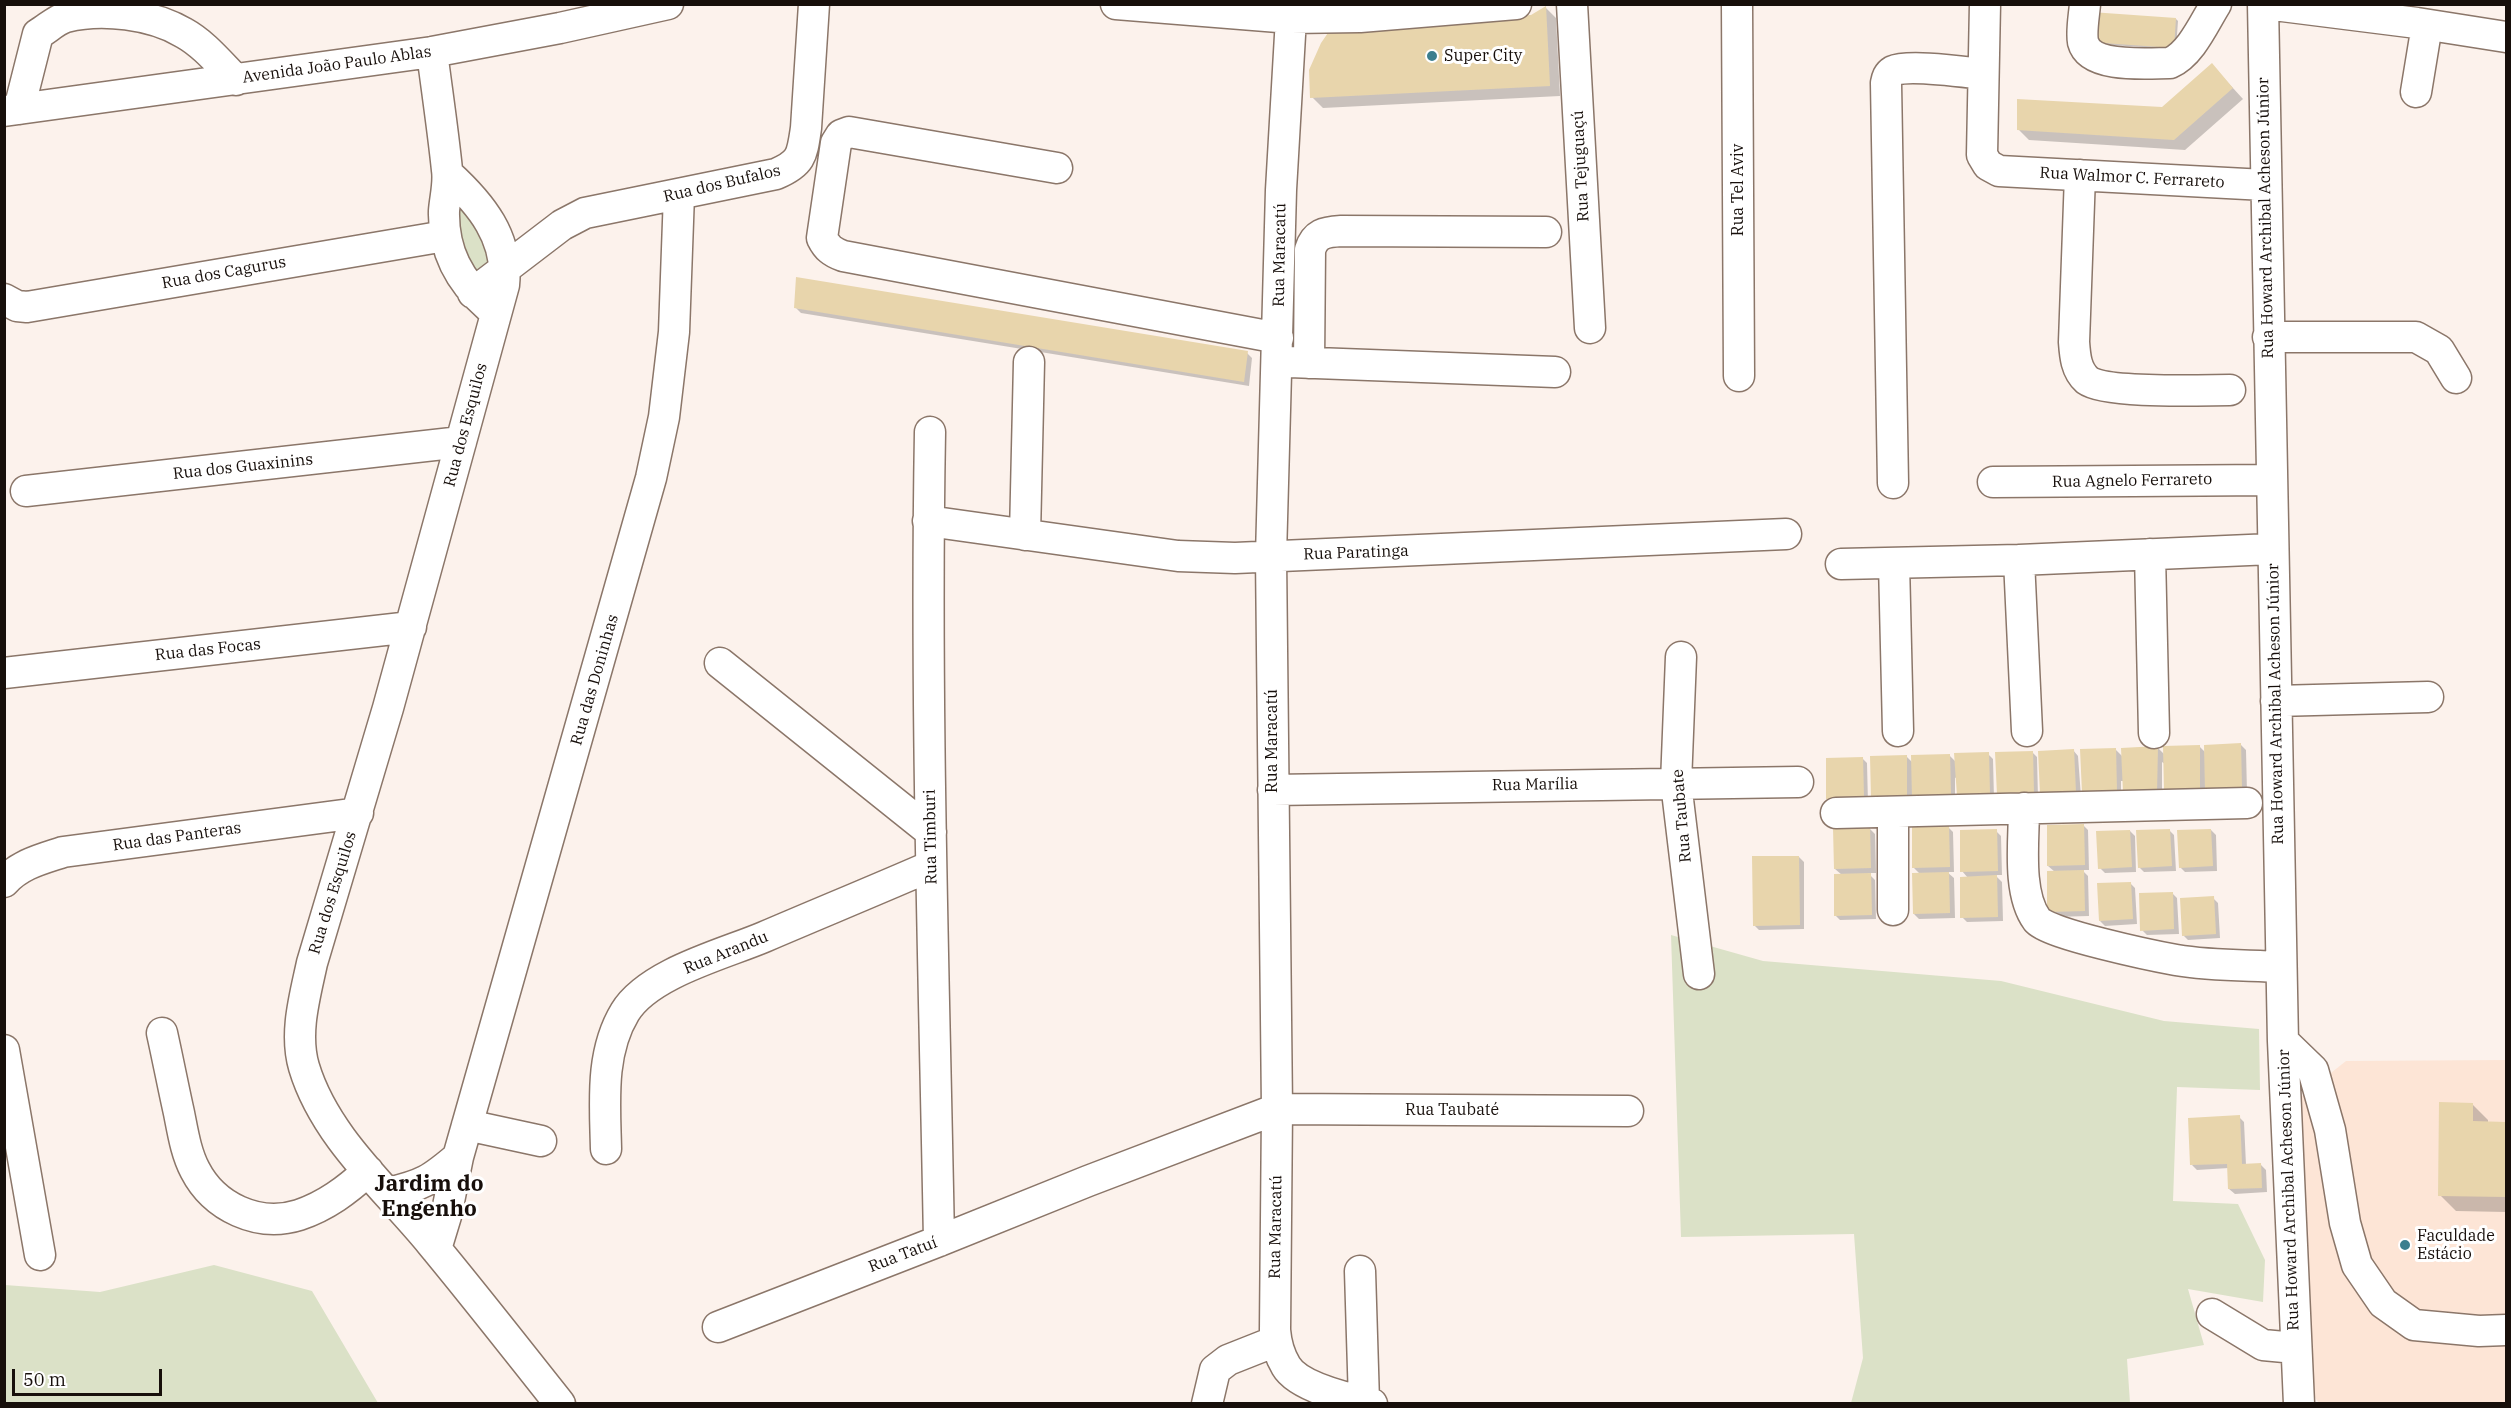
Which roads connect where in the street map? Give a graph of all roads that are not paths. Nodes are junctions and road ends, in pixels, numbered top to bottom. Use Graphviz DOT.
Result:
graph roads {
  1 [pos="668,4"];
  2 [pos="814,4"];
  3 [pos="1116,4"];
  4 [pos="1516,4"];
  5 [pos="1572,4"];
  6 [pos="1737,4"];
  7 [pos="1985,4"];
  8 [pos="2085,4"];
  9 [pos="2216,4"];
  10 [pos="2264,4"];
  11 [pos="1467,7"];
  12 [pos="1375,10"];
  13 [pos="1291,18"];
  14 [pos="2427,25"];
  15 [pos="2506,37"];
  16 [pos="432,52"];
  17 [pos="1983,74"];
  18 [pos="236,80"];
  19 [pos="2416,93"];
  20 [pos="12,110"];
  21 [pos="1057,168"];
  22 [pos="448,174"];
  23 [pos="2080,175"];
  24 [pos="2265,185"];
  25 [pos="679,194"];
  26 [pos="1546,232"];
  27 [pos="445,236"];
  28 [pos="505,271"];
  29 [pos="473,293"];
  30 [pos="4,299"];
  31 [pos="495,312"];
  32 [pos="1590,328"];
  33 [pos="2268,337"];
  34 [pos="1277,350"];
  35 [pos="1029,362"];
  36 [pos="1309,363"];
  37 [pos="1556,372"];
  38 [pos="1739,376"];
  39 [pos="2456,378"];
  40 [pos="2230,390"];
  41 [pos="930,432"];
  42 [pos="461,442"];
  43 [pos="2271,480"];
  44 [pos="1993,482"];
  45 [pos="1893,483"];
  46 [pos="26,491"];
  47 [pos="928,521"];
  48 [pos="1786,534"];
  49 [pos="1025,536"];
  50 [pos="2272,549"];
  51 [pos="2150,554"];
  52 [pos="1271,556"];
  53 [pos="2019,560"];
  54 [pos="1894,563"];
  55 [pos="1842,564"];
  56 [pos="411,627"];
  57 [pos="1682,657"];
  58 [pos="720,663"];
  59 [pos="4,673"];
  60 [pos="2428,697"];
  61 [pos="2276,701"];
  62 [pos="1898,731"];
  63 [pos="2027,731"];
  64 [pos="2154,733"];
  65 [pos="1798,782"];
  66 [pos="1676,783"];
  67 [pos="1273,790"];
  68 [pos="2247,803"];
  69 [pos="2024,808"];
  70 [pos="357,813"];
  71 [pos="1836,813"];
  72 [pos="1893,813"];
  73 [pos="931,832"];
  74 [pos="931,866"];
  75 [pos="4,882"];
  76 [pos="1893,910"];
  77 [pos="2281,967"];
  78 [pos="1699,974"];
  79 [pos="162,1033"];
  80 [pos="2283,1041"];
  81 [pos="4,1050"];
  82 [pos="1277,1109"];
  83 [pos="1628,1111"];
  84 [pos="467,1125"];
  85 [pos="541,1141"];
  86 [pos="606,1149"];
  87 [pos="458,1156"];
  88 [pos="368,1171"];
  89 [pos="388,1193"];
  90 [pos="939,1241"];
  91 [pos="436,1249"];
  92 [pos="40,1255"];
  93 [pos="1360,1271"];
  94 [pos="2212,1314"];
  95 [pos="718,1327"];
  96 [pos="2506,1330"];
  97 [pos="1276,1341"];
  98 [pos="2295,1348"];
  99 [pos="1294,1390"];
  100 [pos="1368,1403"];
  101 [pos="560,1404"];
  102 [pos="1207,1404"];
  103 [pos="2299,1404"];
  1 -- 16 [label="street, Avenida João Paulo Ablas"];
  2 -- 25 [label="street, Rua dos Bufalos"];
  3 -- 13 [label="street"];
  4 -- 11 [label="street"];
  5 -- 32 [label="street, Rua Tejuguaçú"];
  6 -- 38 [label="street, Rua Tel Aviv"];
  7 -- 17 [label="street"];
  8 -- 9 [label="street"];
  10 -- 14 [label="street"];
  10 -- 24 [label="street, Rua Howard Archibal Acheson Júnior"];
  11 -- 12 [label="street"];
  12 -- 13 [label="street"];
  13 -- 34 [label="street, Rua Maracatú"];
  14 -- 15 [label="street"];
  14 -- 19 [label="street"];
  16 -- 18 [label="street, Avenida João Paulo Ablas"];
  16 -- 22 [label="street"];
  17 -- 23 [label="street, Rua Walmor C. Ferrareto"];
  17 -- 45 [label="street"];
  18 -- 20 [label="street, Avenida João Paulo Ablas"];
  18 -- 20 [label="street"];
  21 -- 34 [label="street"];
  22 -- 27 [label="street"];
  22 -- 28 [label="street, Rua dos Esquilos"];
  23 -- 24 [label="street, Rua Walmor C. Ferrareto"];
  23 -- 40 [label="street"];
  24 -- 33 [label="street, Rua Howard Archibal Acheson Júnior"];
  25 -- 28 [label="street, Rua dos Bufalos"];
  25 -- 84 [label="street, Rua das Doninhas"];
  26 -- 36 [label="street"];
  27 -- 29 [label="street"];
  27 -- 30 [label="street, Rua dos Cagurus"];
  28 -- 29 [label="street, Rua dos Bufalos"];
  28 -- 31 [label="street, Rua dos Esquilos"];
  29 -- 31 [label="street"];
  31 -- 42 [label="street, Rua dos Esquilos"];
  33 -- 39 [label="street"];
  33 -- 43 [label="street, Rua Howard Archibal Acheson Júnior"];
  34 -- 36 [label="street"];
  34 -- 52 [label="street, Rua Maracatú"];
  35 -- 49 [label="street"];
  36 -- 37 [label="street"];
  41 -- 47 [label="street, Rua Timburi"];
  42 -- 46 [label="street, Rua dos Guaxinins"];
  42 -- 56 [label="street, Rua dos Esquilos"];
  43 -- 44 [label="street, Rua Agnelo Ferrareto"];
  43 -- 50 [label="street, Rua Howard Archibal Acheson Júnior"];
  47 -- 49 [label="street, Rua Paratinga"];
  47 -- 73 [label="street, Rua Timburi"];
  48 -- 52 [label="street, Rua Paratinga"];
  49 -- 52 [label="street, Rua Paratinga"];
  50 -- 51 [label="street"];
  50 -- 61 [label="street, Rua Howard Archibal Acheson Júnior"];
  51 -- 53 [label="street"];
  51 -- 64 [label="street"];
  52 -- 67 [label="street, Rua Maracatú"];
  53 -- 54 [label="street"];
  53 -- 63 [label="street"];
  54 -- 55 [label="street"];
  54 -- 62 [label="street"];
  56 -- 59 [label="street, Rua das Focas"];
  56 -- 70 [label="street, Rua dos Esquilos"];
  57 -- 66 [label="street, Rua Taubate"];
  58 -- 73 [label="street"];
  60 -- 61 [label="street"];
  61 -- 77 [label="street, Rua Howard Archibal Acheson Júnior"];
  65 -- 66 [label="street, Rua Marília"];
  66 -- 67 [label="street, Rua Marília"];
  66 -- 78 [label="street, Rua Taubate"];
  67 -- 82 [label="street, Rua Maracatú"];
  68 -- 69 [label="street"];
  69 -- 72 [label="street"];
  69 -- 77 [label="street"];
  70 -- 75 [label="street, Rua das Panteras"];
  70 -- 88 [label="street, Rua dos Esquilos"];
  71 -- 72 [label="street"];
  72 -- 76 [label="street"];
  73 -- 74 [label="street, Rua Timburi"];
  74 -- 86 [label="street, Rua Arandu"];
  74 -- 90 [label="street, Rua Timburi"];
  77 -- 80 [label="street, Rua Howard Archibal Acheson Júnior"];
  79 -- 88 [label="street"];
  80 -- 96 [label="street"];
  80 -- 98 [label="street, Rua Howard Archibal Acheson Júnior"];
  81 -- 92 [label="street"];
  82 -- 83 [label="street, Rua Taubaté"];
  82 -- 90 [label="street, Rua Tatuí"];
  82 -- 97 [label="street, Rua Maracatú"];
  84 -- 85 [label="street"];
  84 -- 87 [label="street, Rua das Doninhas"];
  87 -- 89 [label="street"];
  87 -- 91 [label="street, Rua das Doninhas"];
  88 -- 89 [label="street, Rua dos Esquilos"];
  89 -- 91 [label="street, Rua dos Esquilos"];
  90 -- 95 [label="street, Rua Tatuí"];
  91 -- 101 [label="street, Rua dos Esquilos"];
  93 -- 100 [label="street"];
  94 -- 98 [label="street"];
  97 -- 99 [label="street, Rua Maracatú"];
  97 -- 102 [label="street"];
  98 -- 103 [label="street, Rua Howard Archibal Acheson Júnior"];
  99 -- 100 [label="street, Rua Maracatú"];
}
